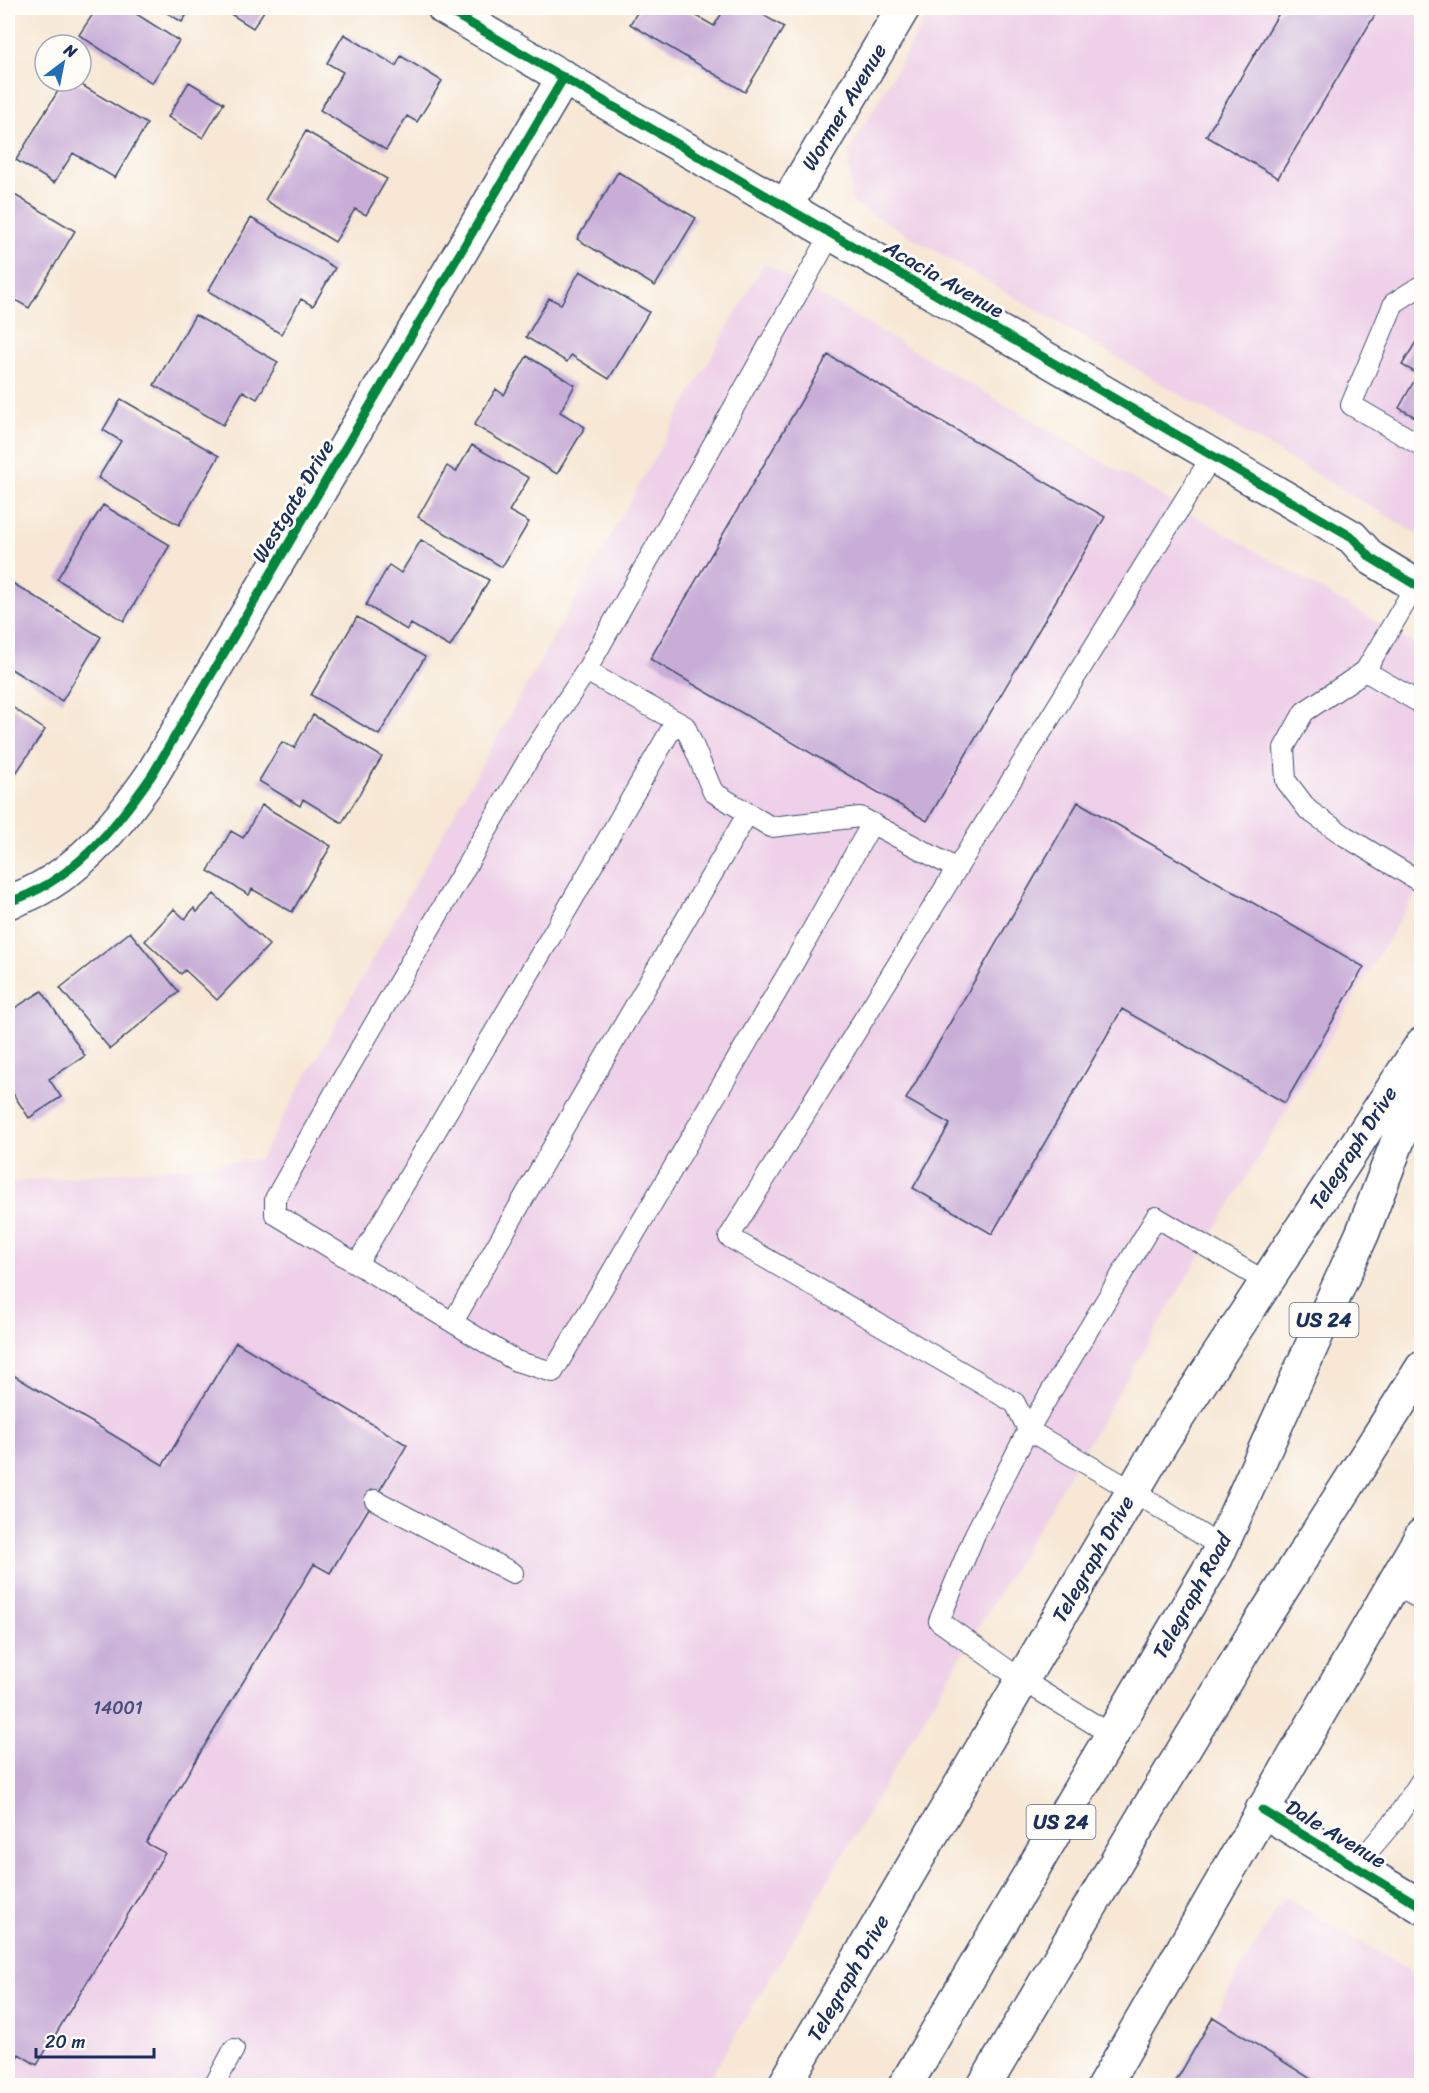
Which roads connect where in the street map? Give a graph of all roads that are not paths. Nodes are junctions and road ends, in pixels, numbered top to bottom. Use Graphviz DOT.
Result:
graph roads {
  1 [pos="444,8"];
  2 [pos="903,8"];
  3 [pos="564,77"];
  4 [pos="785,207"];
  5 [pos="831,234"];
  6 [pos="1422,285"];
  7 [pos="1422,446"];
  8 [pos="1212,456"];
  9 [pos="1419,587"];
  10 [pos="586,671"];
  11 [pos="1365,671"];
  12 [pos="1422,704"];
  13 [pos="676,721"];
  14 [pos="748,813"];
  15 [pos="872,824"];
  16 [pos="957,869"];
  17 [pos="1422,883"];
  18 [pos="8,902"];
  19 [pos="1422,1044"];
  20 [pos="1422,1077"];
  21 [pos="357,1264"];
  22 [pos="1266,1282"];
  23 [pos="453,1323"];
  24 [pos="1422,1368"];
  25 [pos="1028,1430"];
  26 [pos="1133,1491"];
  27 [pos="375,1500"];
  28 [pos="1422,1535"];
  29 [pos="1221,1547"];
  30 [pos="513,1573"];
  31 [pos="1394,1584"];
  32 [pos="1422,1600"];
  33 [pos="1022,1680"];
  34 [pos="1112,1735"];
  35 [pos="1422,1779"];
  36 [pos="1262,1810"];
  37 [pos="1356,1866"];
  38 [pos="1422,1907"];
  39 [pos="234,2049"];
  40 [pos="214,2085"];
  41 [pos="784,2085"];
  42 [pos="905,2085"];
  43 [pos="984,2085"];
  44 [pos="1104,2085"];
  1 -- 3 [label="main road, Acacia Avenue"];
  2 -- 4 [label="main road, Wormer Avenue"];
  3 -- 4 [label="main road, Acacia Avenue"];
  3 -- 18 [label="main road, Westgate Drive"];
  4 -- 5 [label="main road, Acacia Avenue"];
  5 -- 8 [label="main road, Acacia Avenue"];
  5 -- 10 [label="lane"];
  6 -- 7 [label="lane"];
  8 -- 9 [label="main road, Acacia Avenue"];
  8 -- 16 [label="lane"];
  9 -- 11 [label="lane"];
  10 -- 13 [label="lane"];
  10 -- 21 [label="lane"];
  11 -- 12 [label="lane"];
  11 -- 17 [label="lane"];
  13 -- 14 [label="lane"];
  13 -- 21 [label="lane"];
  14 -- 15 [label="lane"];
  14 -- 23 [label="lane"];
  15 -- 16 [label="lane"];
  15 -- 23 [label="lane"];
  16 -- 25 [label="lane"];
  19 -- 22 [label="main road, Telegraph Drive"];
  20 -- 29 [label="main road, Telegraph Road / US 24"];
  21 -- 23 [label="lane"];
  22 -- 25 [label="lane"];
  22 -- 26 [label="main road, Telegraph Drive"];
  24 -- 43 [label="main road, US 24"];
  25 -- 26 [label="lane"];
  25 -- 33 [label="lane"];
  26 -- 29 [label="lane"];
  26 -- 33 [label="main road, Telegraph Drive"];
  27 -- 30 [label="lane"];
  28 -- 31 [label="main road"];
  29 -- 34 [label="main road, Telegraph Road / US 24"];
  31 -- 32 [label="lane"];
  31 -- 36 [label="main road"];
  33 -- 34 [label="lane"];
  33 -- 41 [label="main road, Telegraph Drive"];
  34 -- 42 [label="main road, Telegraph Road / US 24"];
  35 -- 37 [label="lane"];
  36 -- 37 [label="main road, Dale Avenue"];
  36 -- 44 [label="main road"];
  37 -- 38 [label="main road, Dale Avenue"];
  39 -- 40 [label="lane"];
}
